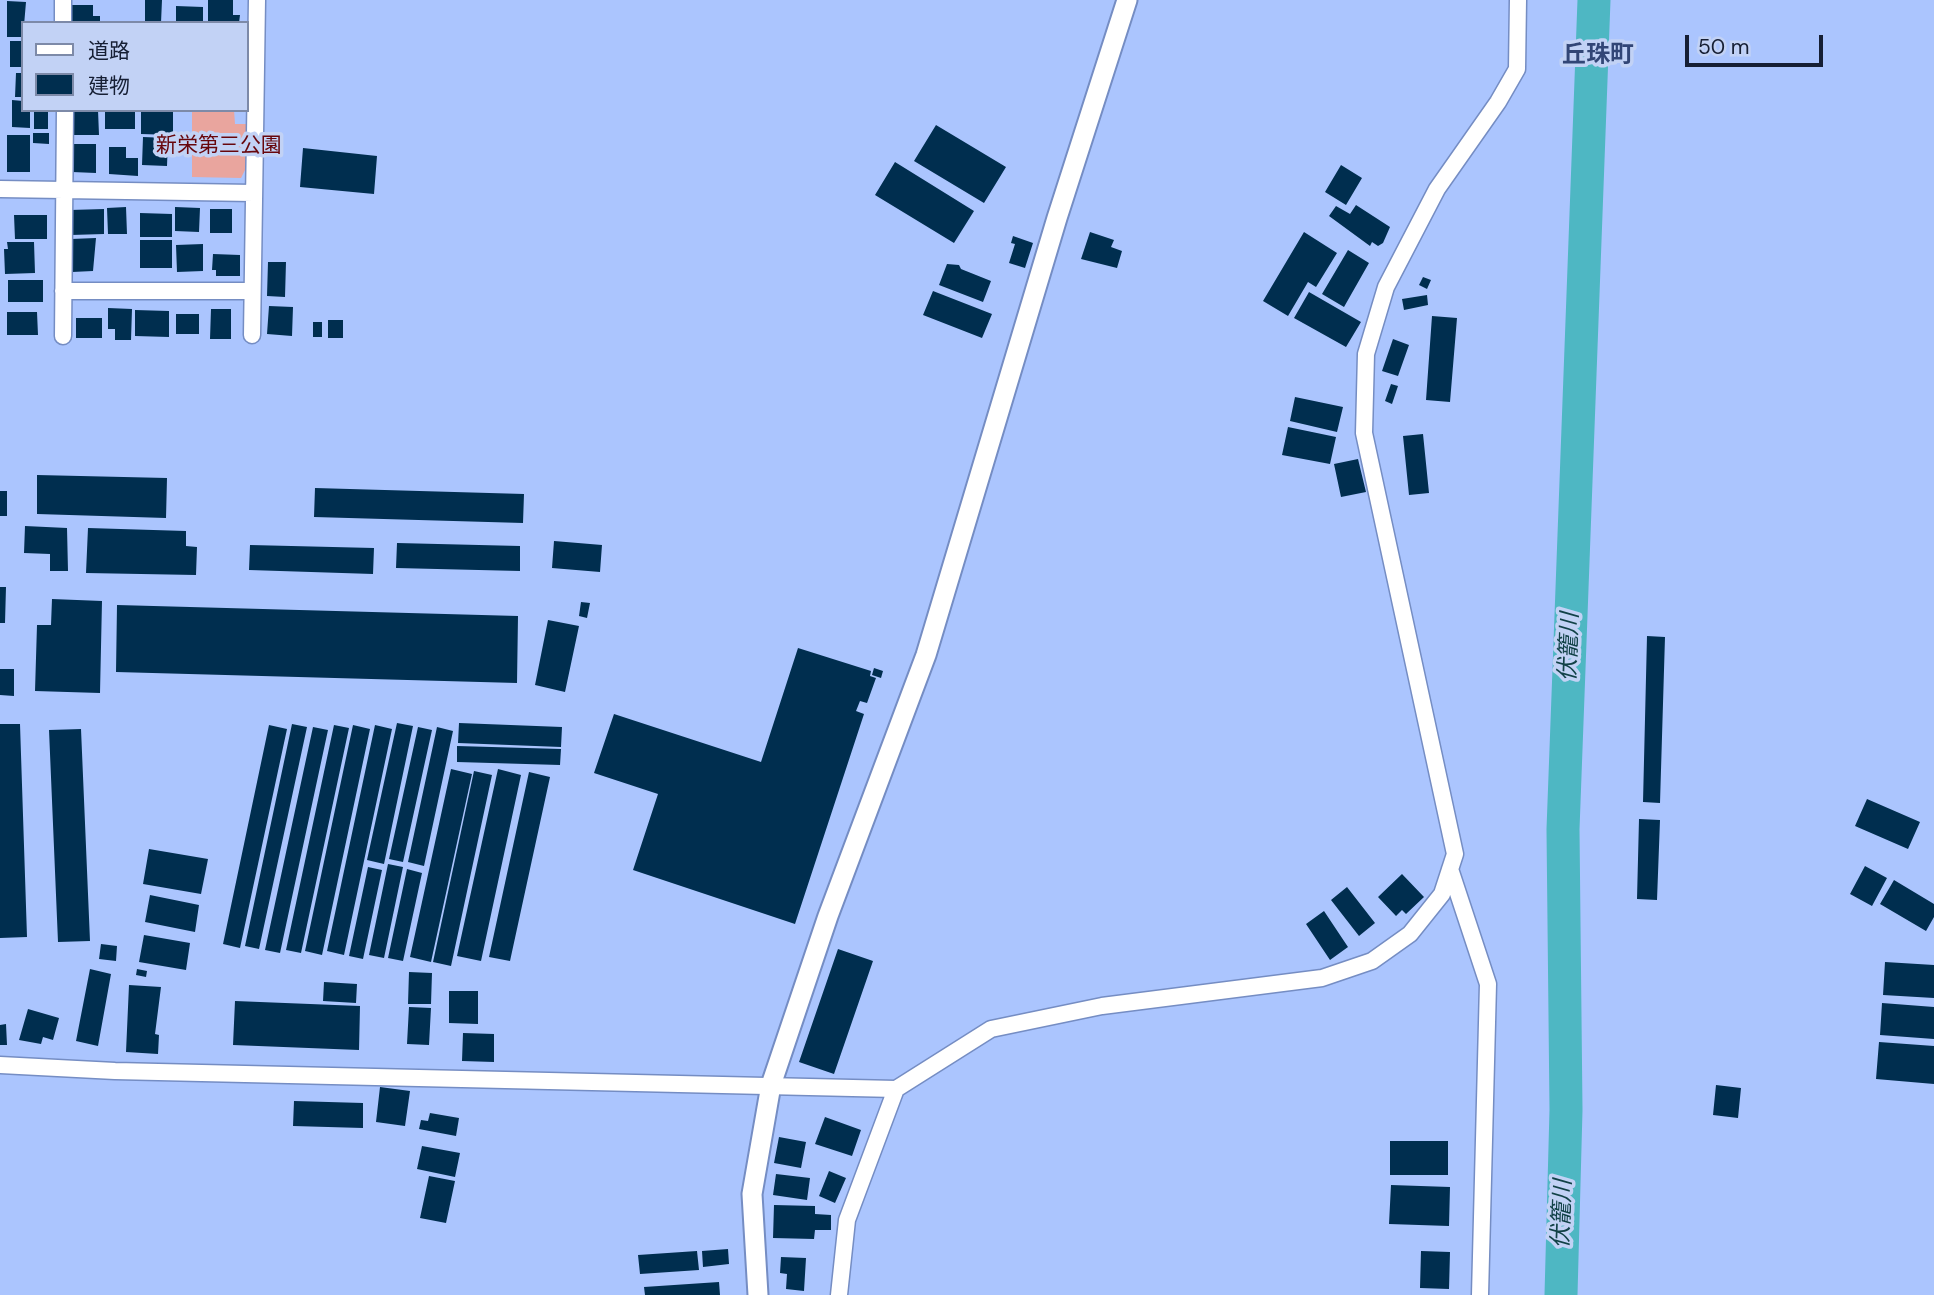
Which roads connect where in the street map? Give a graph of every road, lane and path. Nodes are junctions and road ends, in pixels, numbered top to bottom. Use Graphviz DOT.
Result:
graph roads {
  1 [pos="63,0"];
  2 [pos="257,0"];
  3 [pos="1127,0"];
  4 [pos="1518,0"];
  5 [pos="63,21"];
  6 [pos="251,91"];
  7 [pos="65,112"];
  8 [pos="0,189"];
  9 [pos="66,190"];
  10 [pos="253,192"];
  11 [pos="64,291"];
  12 [pos="251,291"];
  13 [pos="252,335"];
  14 [pos="62,337"];
  15 [pos="1450,869"];
  16 [pos="0,1065"];
  17 [pos="771,1085"];
  18 [pos="896,1089"];
  19 [pos="758,1295"];
  20 [pos="839,1295"];
  21 [pos="1480,1295"];
  1 -- 5 [label="street"];
  2 -- 6 [label="street"];
  3 -- 17 [label="street"];
  4 -- 15 [label="street"];
  6 -- 10 [label="street"];
  7 -- 9 [label="street"];
  8 -- 9 [label="street"];
  9 -- 10 [label="street"];
  9 -- 11 [label="street"];
  10 -- 12 [label="street"];
  11 -- 12 [label="street"];
  11 -- 14 [label="street"];
  12 -- 13 [label="street"];
  15 -- 18 [label="street"];
  15 -- 21 [label="street"];
  16 -- 17 [label="street"];
  17 -- 18 [label="street"];
  17 -- 19 [label="street"];
  18 -- 20 [label="street"];
}
